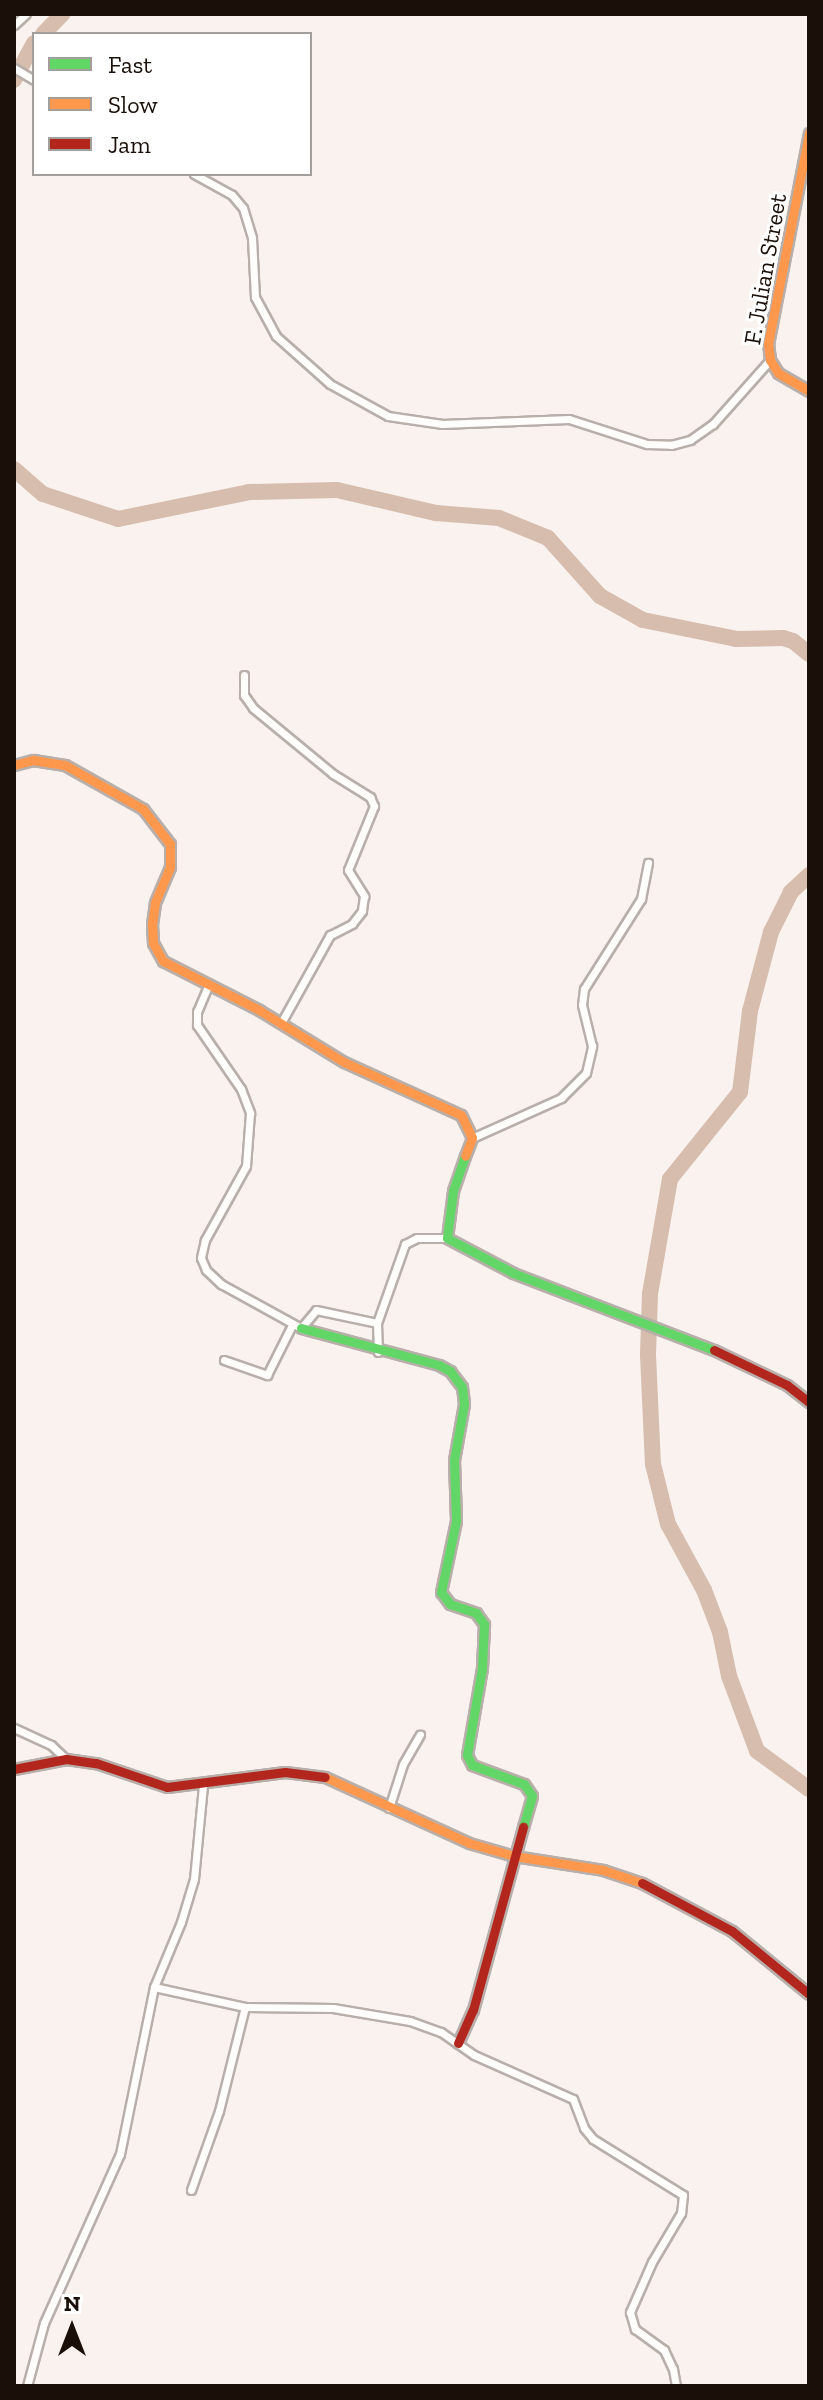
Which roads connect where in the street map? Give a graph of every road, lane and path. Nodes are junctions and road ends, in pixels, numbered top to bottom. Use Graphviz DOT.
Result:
graph roads {
  1 [pos="26,14"];
  2 [pos="14,25"];
  3 [pos="14,68"];
  4 [pos="32,78"];
  5 [pos="809,133"];
  6 [pos="198,176"];
  7 [pos="770,360"];
  8 [pos="809,391"];
  9 [pos="244,675"];
  10 [pos="14,765"];
  11 [pos="648,863"];
  12 [pos="208,986"];
  13 [pos="281,1023"];
  14 [pos="472,1138"];
  15 [pos="447,1238"];
  16 [pos="377,1323"];
  17 [pos="296,1327"];
  18 [pos="378,1352"];
  19 [pos="224,1360"];
  20 [pos="809,1402"];
  21 [pos="14,1728"];
  22 [pos="420,1734"];
  23 [pos="66,1759"];
  24 [pos="14,1769"];
  25 [pos="203,1785"];
  26 [pos="389,1808"];
  27 [pos="514,1856"];
  28 [pos="154,1987"];
  29 [pos="809,1994"];
  30 [pos="245,2007"];
  31 [pos="458,2043"];
  32 [pos="191,2190"];
  33 [pos="27,2386"];
  34 [pos="676,2386"];
  1 -- 2 [label="street"];
  3 -- 4 [label="street"];
  5 -- 7 [label="street, F. Julian Street"];
  6 -- 7 [label="street"];
  7 -- 8 [label="street, F. Julian Street"];
  9 -- 13 [label="street"];
  10 -- 12 [label="street"];
  11 -- 14 [label="street"];
  12 -- 13 [label="street"];
  12 -- 17 [label="street"];
  13 -- 14 [label="street"];
  14 -- 15 [label="street"];
  15 -- 16 [label="street"];
  15 -- 20 [label="street"];
  16 -- 17 [label="street"];
  16 -- 18 [label="street"];
  17 -- 18 [label="street"];
  17 -- 19 [label="street"];
  18 -- 27 [label="street"];
  21 -- 23 [label="street"];
  22 -- 26 [label="street"];
  23 -- 24 [label="street"];
  23 -- 25 [label="street"];
  25 -- 26 [label="street"];
  25 -- 28 [label="street"];
  26 -- 27 [label="street"];
  27 -- 29 [label="street"];
  27 -- 31 [label="street"];
  28 -- 30 [label="street"];
  28 -- 33 [label="street"];
  30 -- 31 [label="street"];
  30 -- 32 [label="street"];
  31 -- 34 [label="street"];
}
